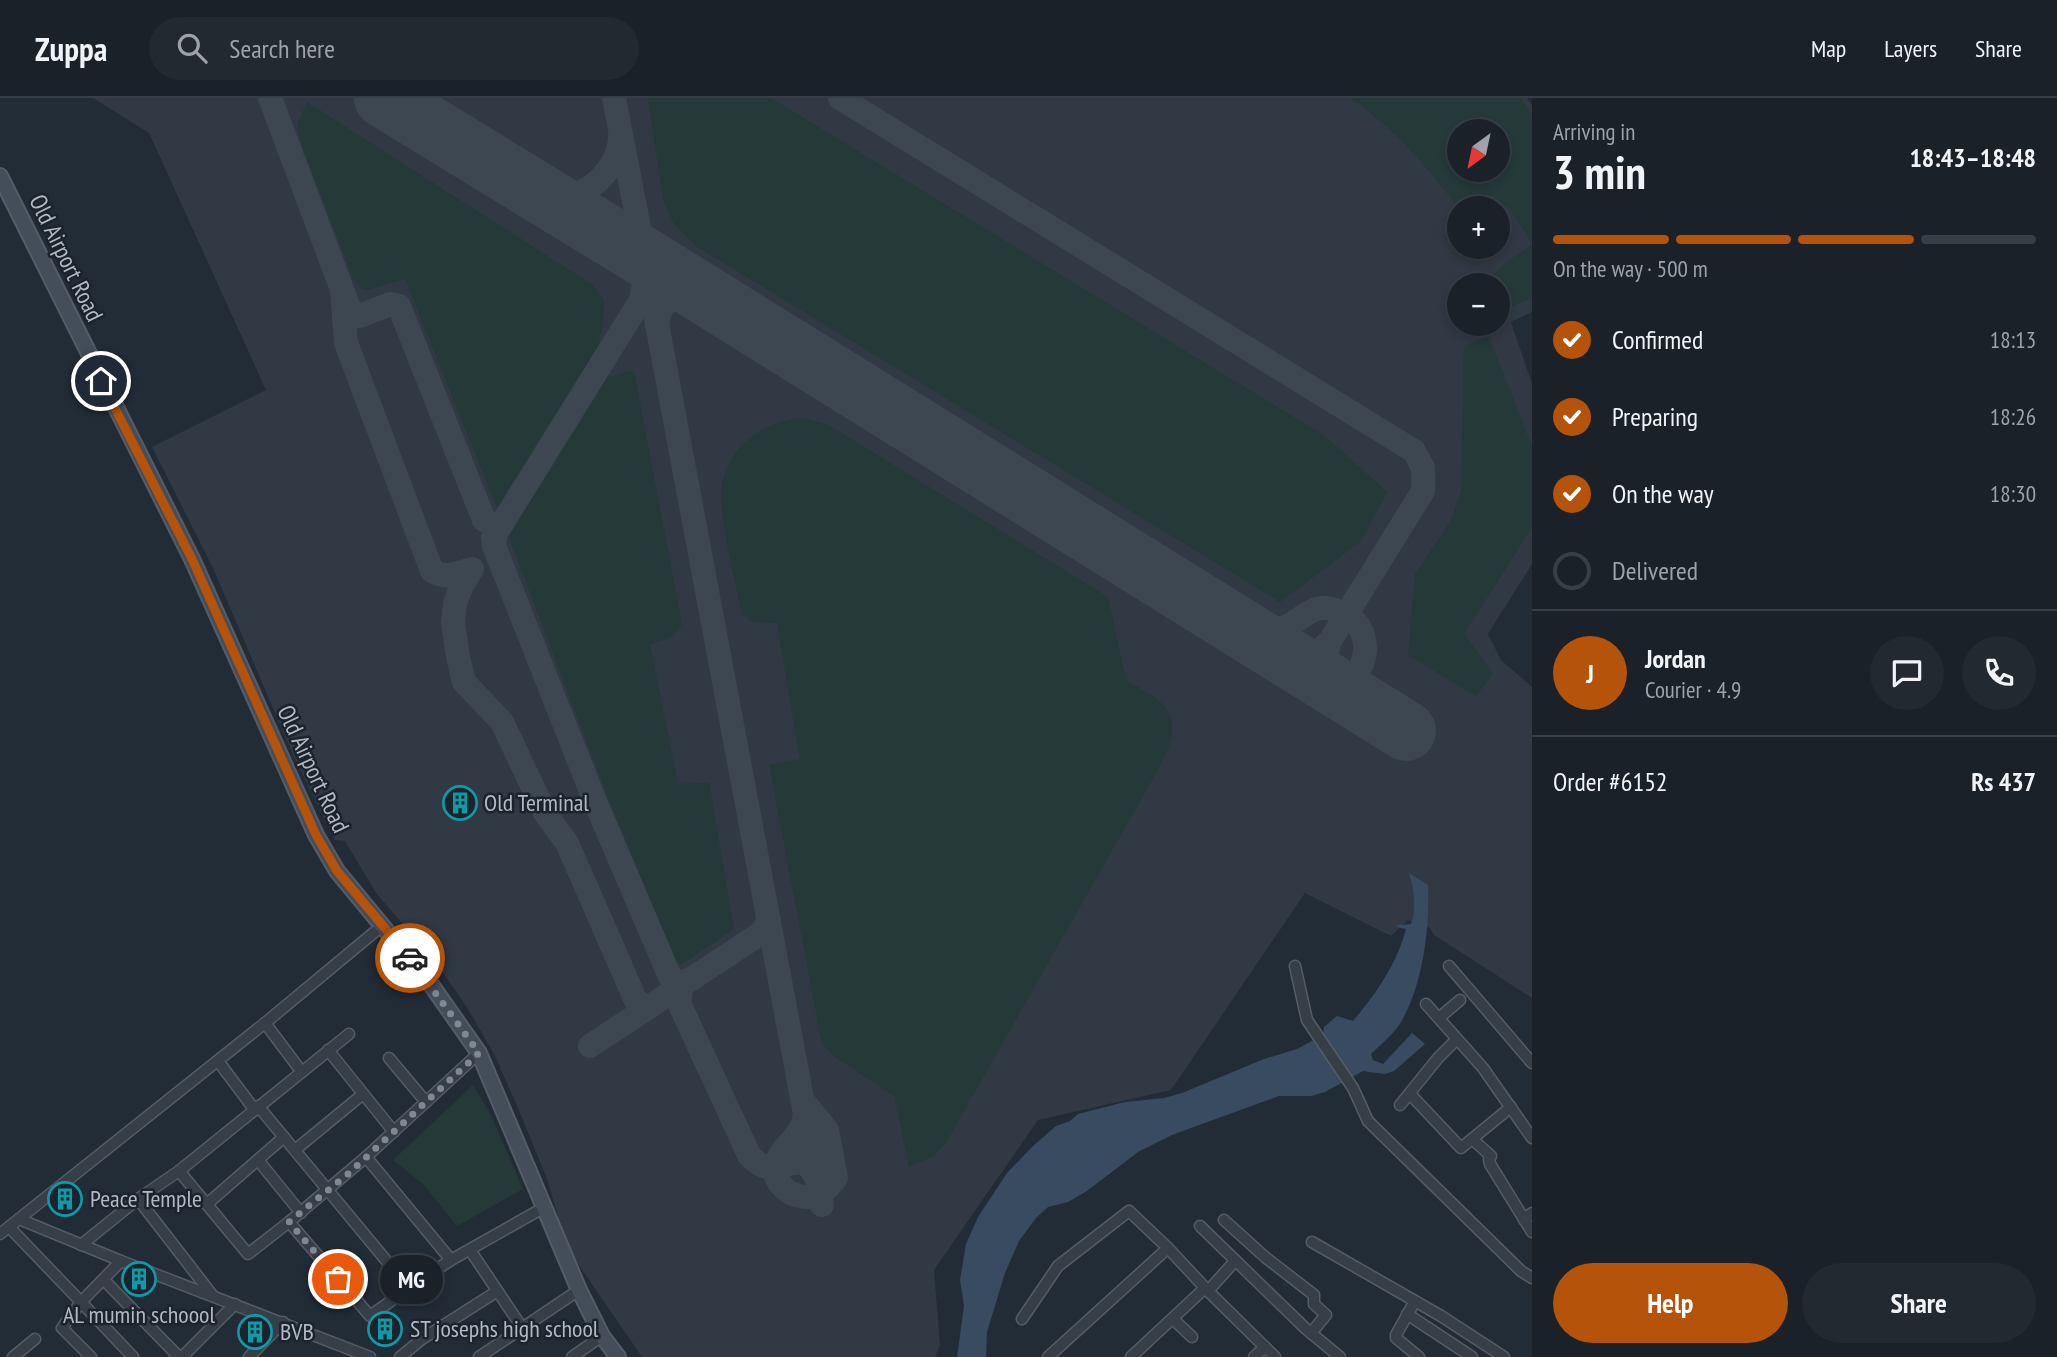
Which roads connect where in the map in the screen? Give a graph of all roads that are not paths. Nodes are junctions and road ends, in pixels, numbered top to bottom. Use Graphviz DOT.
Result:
graph roads {
  1 [pos="0,176"];
  2 [pos="383,925"];
  3 [pos="1295,966"];
  4 [pos="1450,967"];
  5 [pos="1461,1000"];
  6 [pos="1426,1004"];
  7 [pos="1439,1018"];
  8 [pos="265,1023"];
  9 [pos="349,1034"];
  10 [pos="1457,1039"];
  11 [pos="328,1050"];
  12 [pos="479,1053"];
  13 [pos="390,1058"];
  14 [pos="218,1061"];
  15 [pos="1532,1063"];
  16 [pos="301,1072"];
  17 [pos="363,1094"];
  18 [pos="1410,1094"];
  19 [pos="426,1102"];
  20 [pos="1400,1105"];
  21 [pos="256,1107"];
  22 [pos="1511,1107"];
  23 [pos="394,1132"];
  24 [pos="284,1137"];
  25 [pos="1532,1138"];
  26 [pos="1472,1139"];
  27 [pos="295,1150"];
  28 [pos="366,1157"];
  29 [pos="258,1160"];
  30 [pos="179,1171"];
  31 [pos="329,1190"];
  32 [pos="138,1199"];
  33 [pos="206,1204"];
  34 [pos="543,1208"];
  35 [pos="301,1213"];
  36 [pos="1528,1216"];
  37 [pos="19,1219"];
  38 [pos="1224,1220"];
  39 [pos="289,1222"];
  40 [pos="1200,1226"];
  41 [pos="9,1227"];
  42 [pos="1532,1232"];
  43 [pos="0,1234"];
  44 [pos="1312,1242"];
  45 [pos="81,1245"];
  46 [pos="1168,1248"];
  47 [pos="470,1250"];
  48 [pos="451,1260"];
  49 [pos="121,1261"];
  50 [pos="1236,1261"];
  51 [pos="1532,1278"];
  52 [pos="104,1280"];
  53 [pos="409,1288"];
  54 [pos="1207,1289"];
  55 [pos="579,1290"];
  56 [pos="496,1292"];
  57 [pos="214,1296"];
  58 [pos="1415,1301"];
  59 [pos="81,1302"];
  60 [pos="235,1304"];
  61 [pos="1407,1314"];
  62 [pos="1022,1319"];
  63 [pos="1173,1319"];
  64 [pos="283,1322"];
  65 [pos="523,1329"];
  66 [pos="1311,1333"];
  67 [pos="602,1336"];
  68 [pos="1192,1338"];
  69 [pos="35,1339"];
  70 [pos="1265,1347"];
  71 [pos="364,1356"];
  72 [pos="13,1357"];
  73 [pos="91,1357"];
  74 [pos="133,1357"];
  75 [pos="180,1357"];
  76 [pos="248,1357"];
  77 [pos="400,1357"];
  78 [pos="479,1357"];
  79 [pos="572,1357"];
  80 [pos="618,1357"];
  81 [pos="1048,1357"];
  82 [pos="1131,1357"];
  83 [pos="1254,1357"];
  84 [pos="1275,1357"];
  85 [pos="1340,1357"];
  86 [pos="1419,1357"];
  87 [pos="1472,1357"];
  88 [pos="1504,1357"];
  1 -- 2 [label="main road, Old Airport Road"];
  2 -- 8 [label="street"];
  2 -- 12 [label="main road, Old Airport Road"];
  3 -- 51 [label="street"];
  4 -- 15 [label="street"];
  5 -- 7 [label="street"];
  6 -- 7 [label="street"];
  7 -- 10 [label="street"];
  8 -- 14 [label="street"];
  8 -- 16 [label="street"];
  9 -- 11 [label="street"];
  10 -- 18 [label="street"];
  10 -- 22 [label="street"];
  11 -- 16 [label="street"];
  11 -- 17 [label="street"];
  12 -- 19 [label="street"];
  12 -- 34 [label="main road, Old Airport Road"];
  13 -- 19 [label="street"];
  14 -- 21 [label="street"];
  14 -- 37 [label="street"];
  16 -- 21 [label="street"];
  17 -- 23 [label="street"];
  17 -- 27 [label="street"];
  18 -- 20 [label="street"];
  18 -- 26 [label="street"];
  19 -- 23 [label="street"];
  21 -- 24 [label="street"];
  21 -- 30 [label="street"];
  22 -- 25 [label="street"];
  22 -- 26 [label="street"];
  23 -- 28 [label="street"];
  24 -- 27 [label="street"];
  24 -- 29 [label="street"];
  26 -- 36 [label="street"];
  27 -- 31 [label="street"];
  28 -- 31 [label="street"];
  28 -- 48 [label="street"];
  29 -- 33 [label="street"];
  29 -- 35 [label="street"];
  30 -- 32 [label="street"];
  30 -- 33 [label="street"];
  31 -- 35 [label="street"];
  31 -- 53 [label="street"];
  32 -- 45 [label="street"];
  32 -- 57 [label="street"];
  33 -- 39 [label="street"];
  34 -- 47 [label="street"];
  34 -- 55 [label="main road, Old Airport Road"];
  35 -- 39 [label="street"];
  36 -- 42 [label="street"];
  37 -- 41 [label="street"];
  37 -- 45 [label="street"];
  38 -- 66 [label="street"];
  39 -- 53 [label="street"];
  40 -- 50 [label="street"];
  41 -- 43 [label="street"];
  41 -- 59 [label="street"];
  44 -- 58 [label="street"];
  45 -- 49 [label="street"];
  46 -- 54 [label="street"];
  46 -- 62 [label="street"];
  46 -- 81 [label="street"];
  47 -- 48 [label="street"];
  47 -- 56 [label="street"];
  48 -- 53 [label="street"];
  49 -- 52 [label="street"];
  49 -- 57 [label="street"];
  50 -- 54 [label="street"];
  50 -- 66 [label="street"];
  52 -- 59 [label="street"];
  52 -- 75 [label="street"];
  54 -- 63 [label="street"];
  54 -- 70 [label="street"];
  55 -- 65 [label="street"];
  55 -- 67 [label="main road, Old Airport Road"];
  56 -- 65 [label="street"];
  56 -- 77 [label="street"];
  57 -- 60 [label="street"];
  58 -- 61 [label="street"];
  58 -- 88 [label="street"];
  59 -- 73 [label="street"];
  59 -- 74 [label="street"];
  60 -- 64 [label="street"];
  60 -- 75 [label="street"];
  61 -- 86 [label="street"];
  61 -- 87 [label="street"];
  63 -- 68 [label="street"];
  63 -- 82 [label="street"];
  64 -- 71 [label="street"];
  64 -- 76 [label="street"];
  65 -- 78 [label="street"];
  66 -- 85 [label="street"];
  67 -- 79 [label="street"];
  67 -- 80 [label="main road, Old Airport Road"];
  69 -- 72 [label="street"];
  70 -- 83 [label="street"];
  70 -- 84 [label="street"];
}
